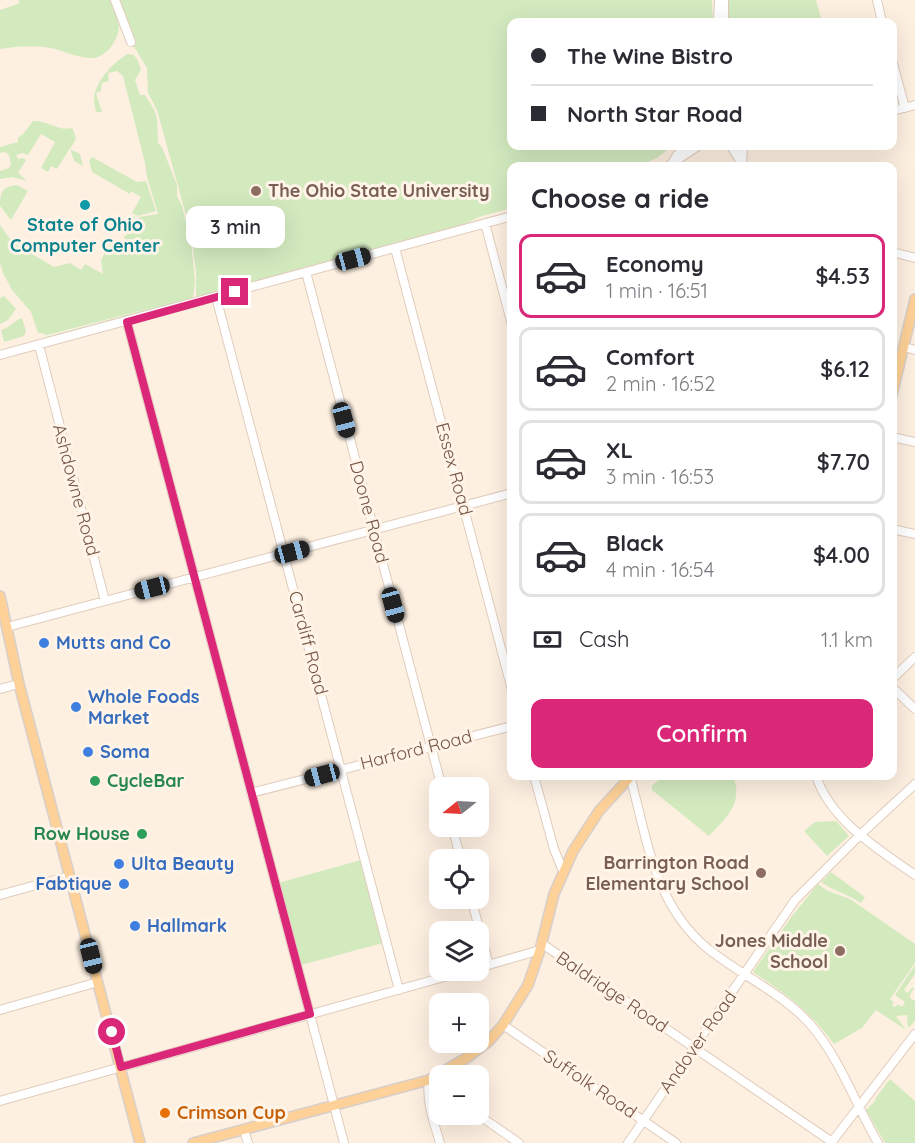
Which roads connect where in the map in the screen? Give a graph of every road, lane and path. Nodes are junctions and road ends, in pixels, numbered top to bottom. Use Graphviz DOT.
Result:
graph roads {
  1 [pos="115,0"];
  2 [pos="718,0"];
  3 [pos="724,0"];
  4 [pos="876,0"];
  5 [pos="718,18"];
  6 [pos="724,18"];
  7 [pos="881,18"];
  8 [pos="131,42"];
  9 [pos="897,78"];
  10 [pos="915,105"];
  11 [pos="905,108"];
  12 [pos="897,110"];
  13 [pos="683,150"];
  14 [pos="692,150"];
  15 [pos="672,162"];
  16 [pos="674,162"];
  17 [pos="507,217"];
  18 [pos="485,223"];
  19 [pos="395,248"];
  20 [pos="897,253"];
  21 [pos="915,258"];
  22 [pos="306,272"];
  23 [pos="216,297"];
  24 [pos="915,299"];
  25 [pos="507,306"];
  26 [pos="127,322"];
  27 [pos="37,346"];
  28 [pos="904,347"];
  29 [pos="915,350"];
  30 [pos="0,356"];
  31 [pos="897,375"];
  32 [pos="897,439"];
  33 [pos="915,442"];
  34 [pos="507,494"];
  35 [pos="464,506"];
  36 [pos="374,530"];
  37 [pos="897,530"];
  38 [pos="915,534"];
  39 [pos="285,554"];
  40 [pos="195,577"];
  41 [pos="0,596"];
  42 [pos="105,601"];
  43 [pos="7,627"];
  44 [pos="915,657"];
  45 [pos="507,671"];
  46 [pos="897,674"];
  47 [pos="19,684"];
  48 [pos="0,689"];
  49 [pos="897,692"];
  50 [pos="915,709"];
  51 [pos="507,727"];
  52 [pos="431,747"];
  53 [pos="342,770"];
  54 [pos="439,777"];
  55 [pos="535,780"];
  56 [pos="627,780"];
  57 [pos="631,780"];
  58 [pos="818,780"];
  59 [pos="915,784"];
  60 [pos="251,793"];
  61 [pos="860,835"];
  62 [pos="563,870"];
  63 [pos="915,875"];
  64 [pos="69,876"];
  65 [pos="0,895"];
  66 [pos="540,946"];
  67 [pos="489,965"];
  68 [pos="744,974"];
  69 [pos="430,981"];
  70 [pos="98,982"];
  71 [pos="399,990"];
  72 [pos="0,1010"];
  73 [pos="310,1014"];
  74 [pos="503,1025"];
  75 [pos="915,1034"];
  76 [pos="694,1047"];
  77 [pos="454,1065"];
  78 [pos="121,1067"];
  79 [pos="429,1080"];
  80 [pos="0,1101"];
  81 [pos="334,1106"];
  82 [pos="858,1108"];
  83 [pos="643,1120"];
  84 [pos="489,1122"];
  85 [pos="435,1125"];
  86 [pos="244,1130"];
  87 [pos="140,1143"];
  88 [pos="193,1143"];
  89 [pos="248,1143"];
  90 [pos="344,1143"];
  91 [pos="440,1143"];
  92 [pos="519,1143"];
  93 [pos="628,1143"];
  94 [pos="676,1143"];
  95 [pos="832,1143"];
  96 [pos="878,1143"];
  1 -- 8 [label="street"];
  2 -- 5 [label="street"];
  3 -- 6 [label="street"];
  4 -- 7 [label="street"];
  9 -- 11 [label="street"];
  10 -- 11 [label="street"];
  11 -- 12 [label="street"];
  13 -- 15 [label="street"];
  14 -- 16 [label="street"];
  17 -- 18 [label="street"];
  18 -- 19 [label="street"];
  18 -- 25 [label="street"];
  19 -- 22 [label="street"];
  19 -- 35 [label="street, Essex Road"];
  20 -- 21 [label="street"];
  22 -- 23 [label="street"];
  22 -- 36 [label="street, Doone Road"];
  23 -- 26 [label="street"];
  23 -- 39 [label="street, Cardiff Road"];
  24 -- 28 [label="main road"];
  26 -- 27 [label="street"];
  26 -- 40 [label="street"];
  27 -- 30 [label="street"];
  27 -- 42 [label="street, Ashdowne Road"];
  28 -- 29 [label="street"];
  28 -- 31 [label="main road"];
  32 -- 33 [label="street"];
  34 -- 35 [label="street"];
  35 -- 36 [label="street"];
  35 -- 45 [label="street, Essex Road"];
  36 -- 39 [label="street"];
  36 -- 52 [label="street, Doone Road"];
  37 -- 38 [label="street"];
  39 -- 40 [label="street"];
  39 -- 53 [label="street, Cardiff Road"];
  40 -- 42 [label="street"];
  40 -- 60 [label="street"];
  41 -- 43 [label="main road"];
  42 -- 43 [label="street"];
  43 -- 47 [label="main road"];
  44 -- 46 [label="street"];
  47 -- 48 [label="street"];
  47 -- 64 [label="main road"];
  49 -- 50 [label="street"];
  51 -- 52 [label="street, Harford Road"];
  52 -- 53 [label="street, Harford Road"];
  52 -- 54 [label="street, Doone Road"];
  53 -- 60 [label="street, Harford Road"];
  53 -- 71 [label="street, Cardiff Road"];
  55 -- 62 [label="street"];
  56 -- 62 [label="main road"];
  57 -- 68 [label="street"];
  58 -- 61 [label="street"];
  59 -- 61 [label="street, Andover Road"];
  60 -- 73 [label="street"];
  61 -- 63 [label="street"];
  61 -- 68 [label="street, Andover Road"];
  62 -- 66 [label="main road"];
  64 -- 65 [label="street"];
  64 -- 70 [label="main road"];
  66 -- 67 [label="street"];
  66 -- 74 [label="main road"];
  66 -- 76 [label="street, Baldridge Road"];
  68 -- 76 [label="street, Andover Road"];
  68 -- 82 [label="street"];
  69 -- 71 [label="street"];
  70 -- 72 [label="street"];
  70 -- 78 [label="main road"];
  71 -- 73 [label="street"];
  73 -- 78 [label="street"];
  73 -- 81 [label="street"];
  74 -- 77 [label="main road"];
  74 -- 83 [label="street, Suffolk Road"];
  75 -- 82 [label="street"];
  76 -- 83 [label="street, Andover Road"];
  76 -- 95 [label="street, Baldridge Road"];
  78 -- 80 [label="street"];
  78 -- 87 [label="main road"];
  79 -- 81 [label="main road"];
  81 -- 86 [label="main road"];
  81 -- 90 [label="street"];
  82 -- 95 [label="street"];
  82 -- 96 [label="street"];
  83 -- 93 [label="street, Andover Road"];
  83 -- 94 [label="street, Suffolk Road"];
  84 -- 92 [label="street"];
  85 -- 91 [label="street"];
  86 -- 88 [label="main road"];
  86 -- 89 [label="street"];
}
